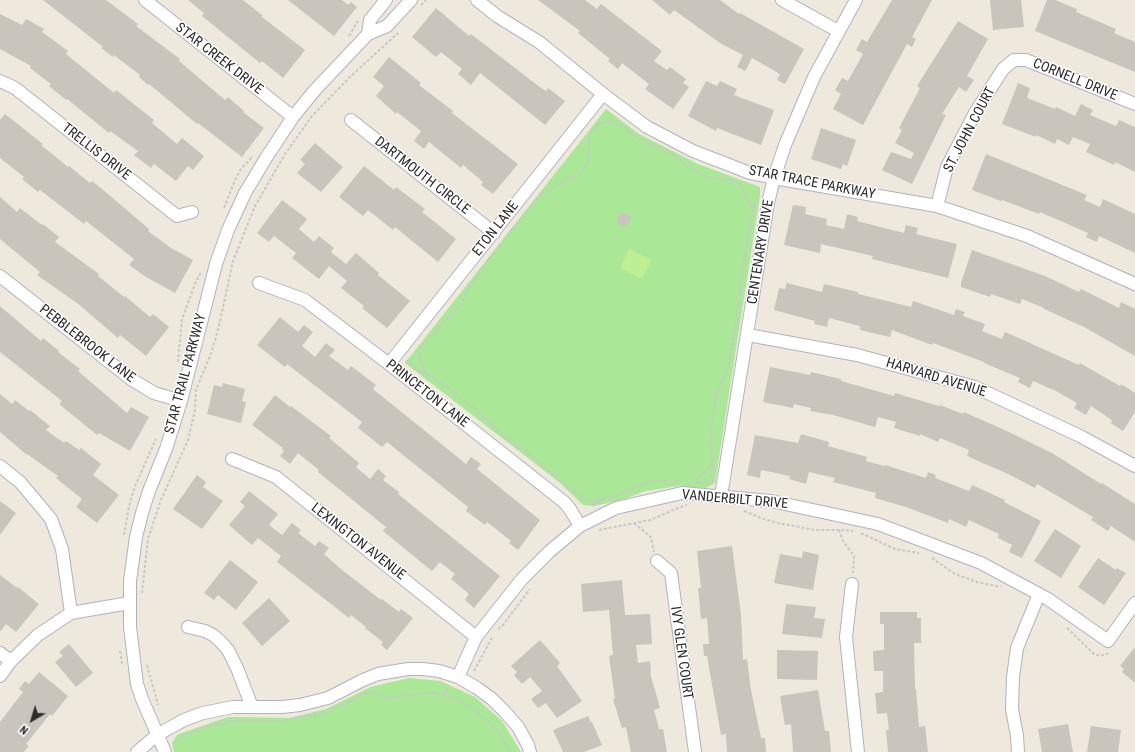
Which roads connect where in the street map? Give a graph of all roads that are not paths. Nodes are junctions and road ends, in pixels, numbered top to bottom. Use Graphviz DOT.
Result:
graph roads {
  1 [pos="386,0"];
  2 [pos="477,0"];
  3 [pos="782,0"];
  4 [pos="856,0"];
  5 [pos="147,1"];
  6 [pos="416,3"];
  7 [pos="838,31"];
  8 [pos="368,34"];
  9 [pos="1014,60"];
  10 [pos="0,81"];
  11 [pos="603,94"];
  12 [pos="1135,104"];
  13 [pos="293,117"];
  14 [pos="351,120"];
  15 [pos="774,178"];
  16 [pos="937,206"];
  17 [pos="192,212"];
  18 [pos="494,233"];
  19 [pos="0,276"];
  20 [pos="259,283"];
  21 [pos="1135,284"];
  22 [pos="748,335"];
  23 [pos="389,364"];
  24 [pos="181,401"];
  25 [pos="232,459"];
  26 [pos="0,466"];
  27 [pos="1135,466"];
  28 [pos="721,496"];
  29 [pos="580,526"];
  30 [pos="657,561"];
  31 [pos="852,584"];
  32 [pos="1039,594"];
  33 [pos="129,603"];
  34 [pos="1135,603"];
  35 [pos="71,613"];
  36 [pos="188,627"];
  37 [pos="476,637"];
  38 [pos="0,653"];
  39 [pos="11,661"];
  40 [pos="457,673"];
  41 [pos="0,676"];
  42 [pos="252,706"];
  43 [pos="157,735"];
  44 [pos="170,749"];
  45 [pos="137,752"];
  46 [pos="530,752"];
  47 [pos="695,752"];
  48 [pos="858,752"];
  49 [pos="1018,752"];
  1 -- 8 [label="street, STAR TRAIL PARKWAY"];
  2 -- 11 [label="street, STAR TRACE PARKWAY"];
  3 -- 7 [label="street"];
  4 -- 7 [label="street, CENTENARY DRIVE"];
  5 -- 13 [label="street, STAR CREEK DRIVE"];
  6 -- 8 [label="street, STAR TRAIL PARKWAY"];
  7 -- 15 [label="street, CENTENARY DRIVE"];
  8 -- 13 [label="street, STAR TRAIL PARKWAY"];
  9 -- 12 [label="street, CORNELL DRIVE"];
  9 -- 16 [label="street, ST. JOHN COURT"];
  10 -- 17 [label="street, TRELLIS DRIVE"];
  11 -- 15 [label="street, STAR TRACE PARKWAY"];
  11 -- 18 [label="street, ETON LANE"];
  13 -- 24 [label="street, STAR TRAIL PARKWAY"];
  14 -- 18 [label="street, DARTMOUTH CIRCLE"];
  15 -- 16 [label="street, STAR TRACE PARKWAY"];
  15 -- 22 [label="street, CENTENARY DRIVE"];
  16 -- 21 [label="street, STAR TRACE PARKWAY"];
  18 -- 23 [label="street, ETON LANE"];
  19 -- 24 [label="street, PEBBLEBROOK LANE"];
  20 -- 23 [label="street, PRINCETON LANE"];
  22 -- 27 [label="street, HARVARD AVENUE"];
  22 -- 28 [label="street, CENTENARY DRIVE"];
  23 -- 29 [label="street, PRINCETON LANE"];
  24 -- 33 [label="street, STAR TRAIL PARKWAY"];
  25 -- 37 [label="street, LEXINGTON AVENUE"];
  26 -- 35 [label="street"];
  28 -- 29 [label="street, VANDERBILT DRIVE"];
  28 -- 32 [label="street, VANDERBILT DRIVE"];
  29 -- 37 [label="street, VANDERBILT DRIVE"];
  30 -- 47 [label="street, IVY GLEN COURT"];
  31 -- 48 [label="street"];
  32 -- 34 [label="street, VANDERBILT DRIVE"];
  32 -- 49 [label="street"];
  33 -- 35 [label="street"];
  33 -- 43 [label="street, STAR TRAIL PARKWAY"];
  35 -- 39 [label="street"];
  36 -- 42 [label="street"];
  37 -- 40 [label="street, VANDERBILT DRIVE"];
  38 -- 39 [label="street"];
  39 -- 41 [label="street"];
  40 -- 42 [label="street"];
  40 -- 46 [label="street"];
  42 -- 43 [label="street"];
  43 -- 44 [label="street, STAR TRAIL PARKWAY"];
  43 -- 45 [label="street"];
}
